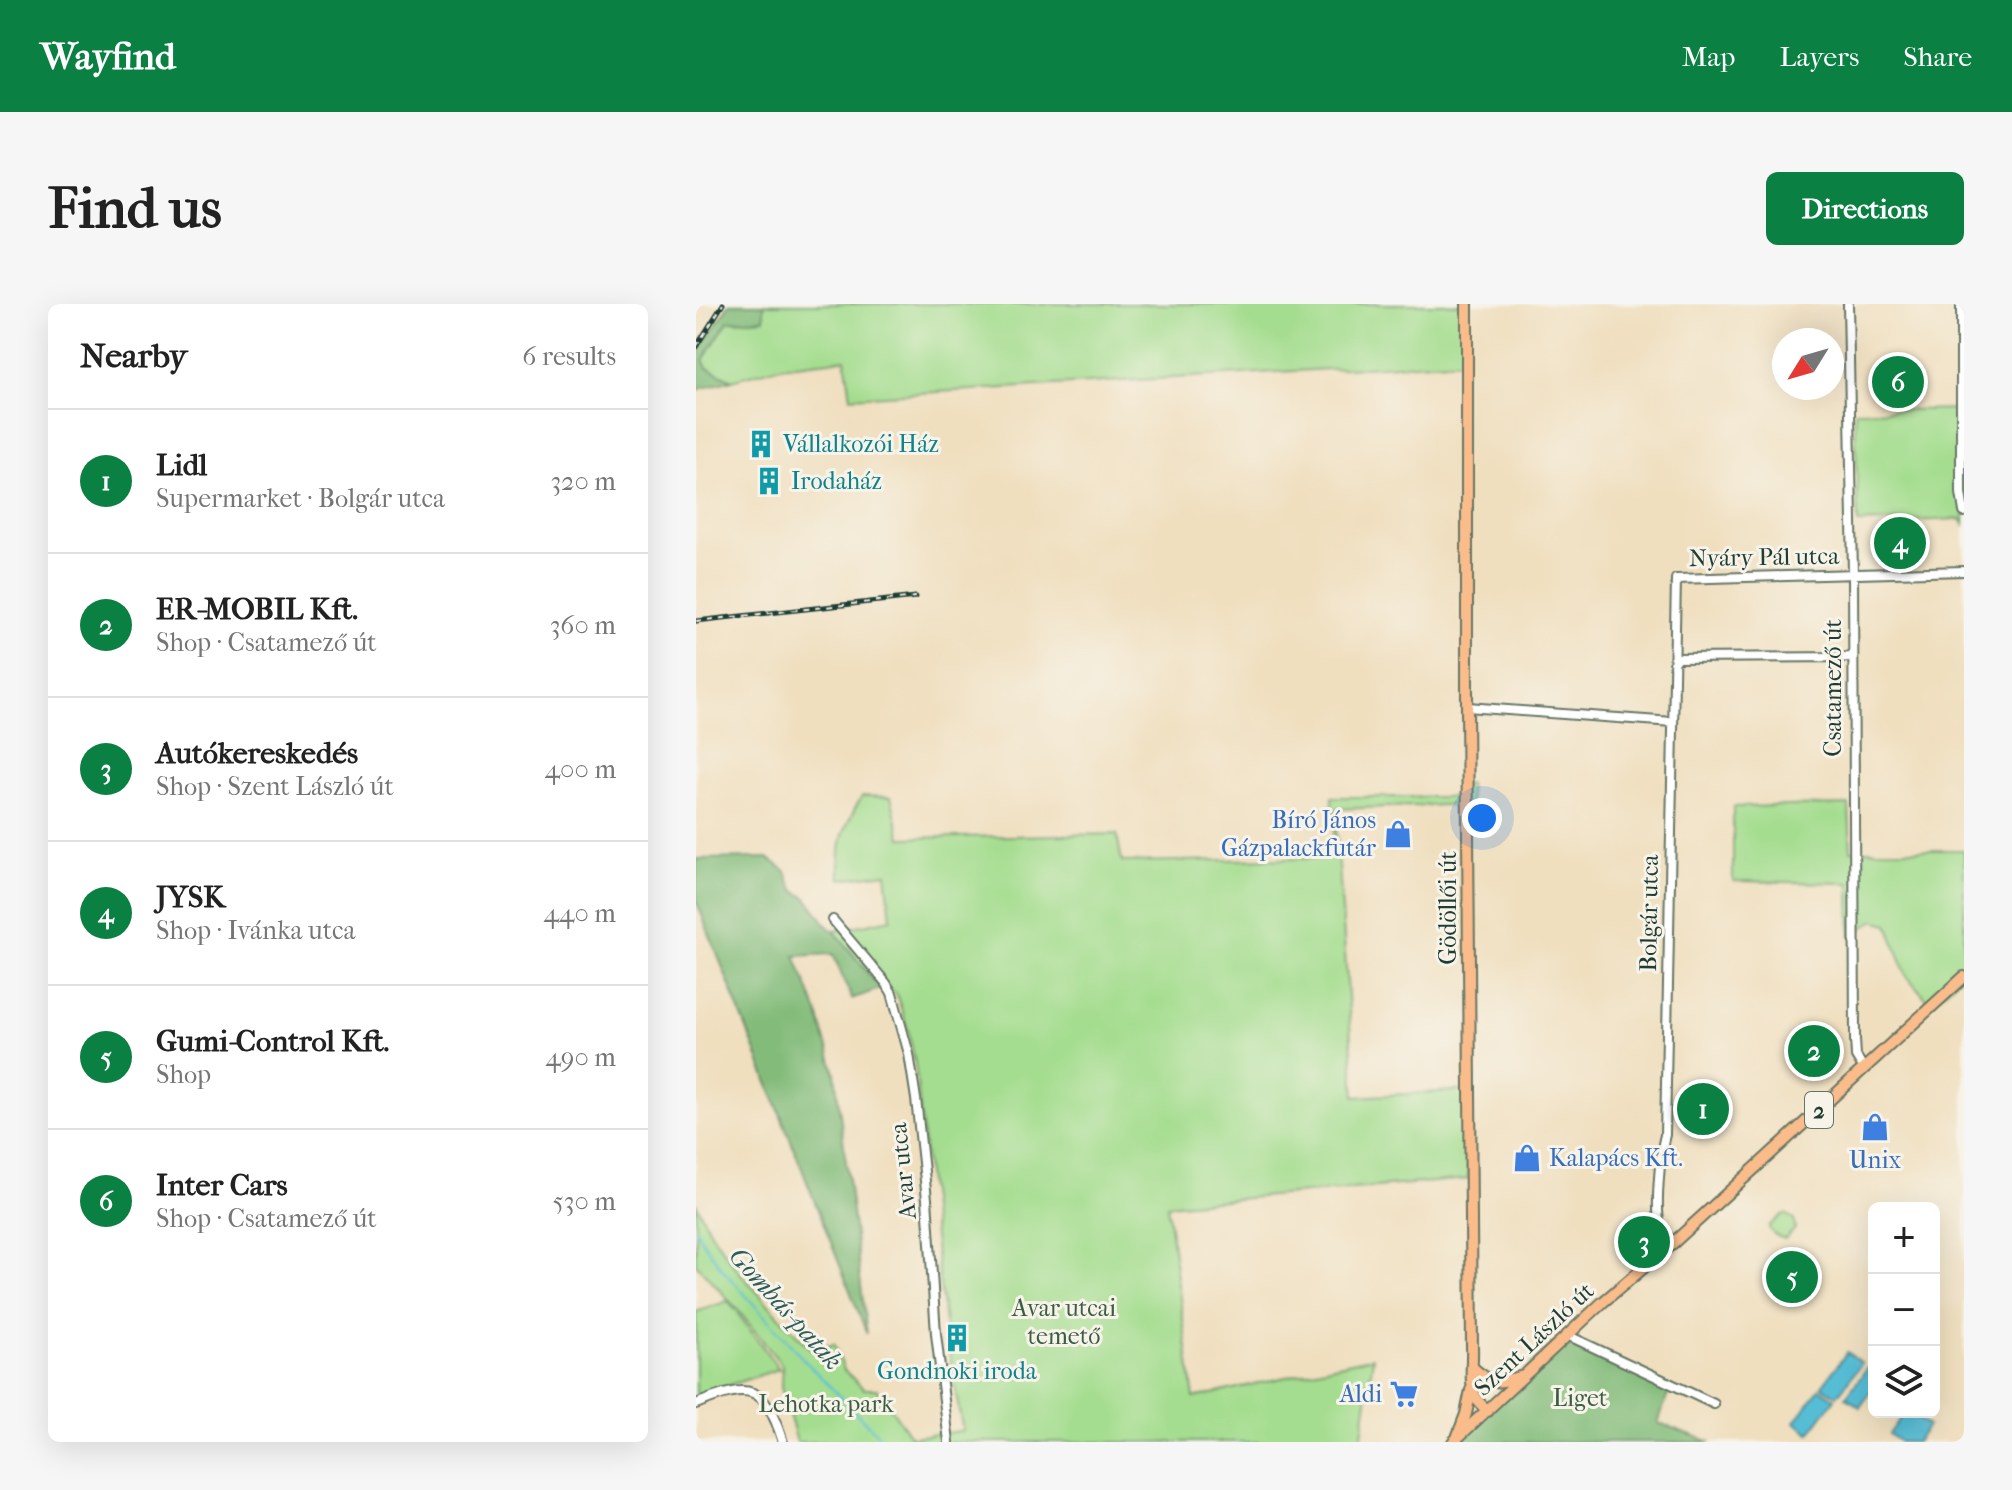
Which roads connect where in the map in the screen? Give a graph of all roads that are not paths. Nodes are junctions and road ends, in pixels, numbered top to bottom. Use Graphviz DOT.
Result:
graph roads {
  1 [pos="1467,304"];
  2 [pos="1848,304"];
  3 [pos="1961,304"];
  4 [pos="1964,512"];
  5 [pos="1964,571"];
  6 [pos="1853,575"];
  7 [pos="1676,579"];
  8 [pos="1852,657"];
  9 [pos="1675,658"];
  10 [pos="1467,707"];
  11 [pos="1673,722"];
  12 [pos="833,920"];
  13 [pos="1964,977"];
  14 [pos="1864,1069"];
  15 [pos="1673,1243"];
  16 [pos="1567,1335"];
  17 [pos="1473,1368"];
  18 [pos="1524,1375"];
  19 [pos="1473,1384"];
  20 [pos="696,1404"];
  21 [pos="1714,1404"];
  22 [pos="1488,1411"];
  23 [pos="1454,1441"];
  24 [pos="783,1442"];
  25 [pos="949,1442"];
  1 -- 10 [label="main road, Gödöllői út"];
  2 -- 6 [label="street, Csatamező út"];
  3 -- 4 [label="street"];
  5 -- 6 [label="street, Nyáry Pál utca"];
  6 -- 7 [label="street, Nyáry Pál utca"];
  6 -- 8 [label="street, Csatamező út"];
  7 -- 9 [label="street, Bolgár utca"];
  8 -- 9 [label="street"];
  8 -- 14 [label="street, Csatamező út"];
  9 -- 11 [label="street, Bolgár utca"];
  10 -- 11 [label="street"];
  10 -- 17 [label="main road, Gödöllői út"];
  11 -- 15 [label="street, Bolgár utca"];
  12 -- 25 [label="street, Avar utca"];
  13 -- 14 [label="main road, Szent László út / 2"];
  14 -- 15 [label="main road, Szent László út / 2"];
  15 -- 16 [label="main road, Szent László út / 2"];
  16 -- 18 [label="main road, Szent László út / 2"];
  16 -- 21 [label="street"];
  17 -- 18 [label="main road"];
  17 -- 19 [label="main road, Gödöllői út"];
  18 -- 22 [label="main road, Szent László út / 2"];
  19 -- 22 [label="main road, Gödöllői út"];
  19 -- 23 [label="main road"];
  20 -- 24 [label="street"];
  22 -- 23 [label="main road, Szent László út / 2"];
}
